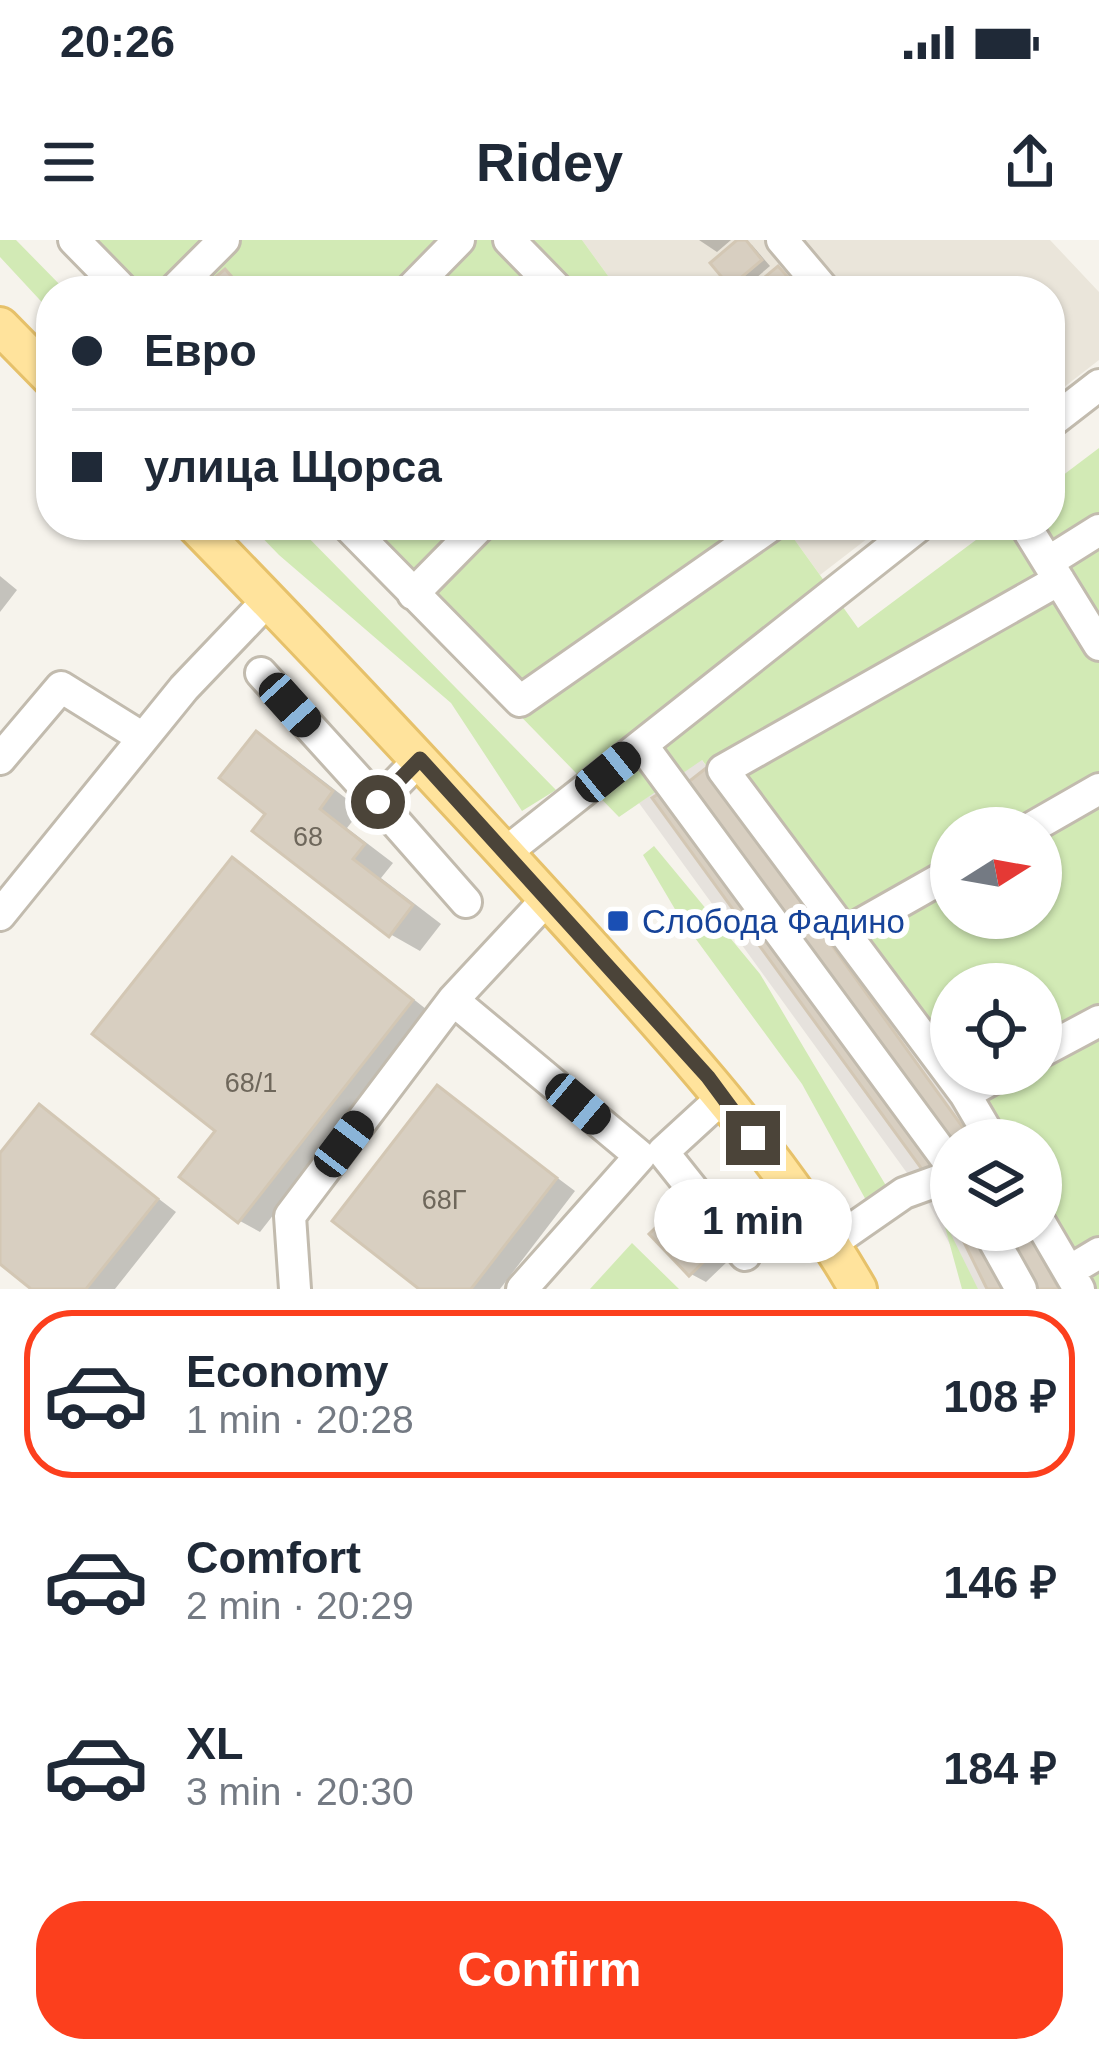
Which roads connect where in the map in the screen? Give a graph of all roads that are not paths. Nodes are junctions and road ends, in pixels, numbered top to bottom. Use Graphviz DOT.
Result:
graph roads {
  1 [pos="224,240"];
  2 [pos="459,240"];
  3 [pos="508,240"];
  4 [pos="782,240"];
  5 [pos="84,244"];
  6 [pos="111,276"];
  7 [pos="188,276"];
  8 [pos="424,276"];
  9 [pos="544,276"];
  10 [pos="812,276"];
  11 [pos="0,326"];
  12 [pos="36,363"];
  13 [pos="1099,385"];
  14 [pos="1065,411"];
  15 [pos="1099,530"];
  16 [pos="210,540"];
  17 [pos="361,540"];
  18 [pos="466,540"];
  19 [pos="749,540"];
  20 [pos="901,540"];
  21 [pos="1034,540"];
  22 [pos="1054,571"];
  23 [pos="413,594"];
  24 [pos="268,600"];
  25 [pos="1099,645"];
  26 [pos="261,673"];
  27 [pos="143,738"];
  28 [pos="642,745"];
  29 [pos="0,759"];
  30 [pos="420,759"];
  31 [pos="1099,789"];
  32 [pos="378,802"];
  33 [pos="1062,810"];
  34 [pos="506,853"];
  35 [pos="930,885"];
  36 [pos="548,899"];
  37 [pos="466,902"];
  38 [pos="0,915"];
  39 [pos="845,933"];
  40 [pos="453,1000"];
  41 [pos="1099,1021"];
  42 [pos="1062,1041"];
  43 [pos="930,1047"];
  44 [pos="723,1097"];
  45 [pos="930,1136"];
  46 [pos="930,1184"];
  47 [pos="832,1244"];
  48 [pos="1000,1251"];
  49 [pos="1057,1251"];
  50 [pos="1099,1253"];
  51 [pos="745,1255"];
  52 [pos="1074,1280"];
  53 [pos="295,1289"];
  54 [pos="522,1289"];
  55 [pos="859,1289"];
  56 [pos="1021,1289"];
  1 -- 7 [label="street"];
  2 -- 8 [label="street"];
  3 -- 9 [label="street"];
  4 -- 10 [label="street"];
  5 -- 6 [label="street"];
  11 -- 12 [label="main road"];
  13 -- 14 [label="street"];
  15 -- 22 [label="street"];
  16 -- 24 [label="main road"];
  17 -- 23 [label="street"];
  18 -- 23 [label="street"];
  19 -- 23 [label="street"];
  20 -- 28 [label="street"];
  21 -- 22 [label="street"];
  22 -- 25 [label="street"];
  22 -- 39 [label="street"];
  24 -- 27 [label="street"];
  24 -- 30 [label="main road"];
  26 -- 32 [label="street"];
  27 -- 29 [label="street"];
  27 -- 38 [label="street"];
  28 -- 34 [label="street"];
  28 -- 45 [label="street"];
  30 -- 32 [label="street"];
  30 -- 34 [label="main road"];
  31 -- 33 [label="street"];
  32 -- 37 [label="street"];
  34 -- 36 [label="main road"];
  35 -- 39 [label="street"];
  36 -- 40 [label="street"];
  36 -- 44 [label="main road"];
  39 -- 43 [label="street"];
  40 -- 53 [label="street"];
  40 -- 54 [label="street"];
  41 -- 42 [label="street"];
  44 -- 47 [label="main road"];
  44 -- 51 [label="street"];
  46 -- 47 [label="street"];
  47 -- 55 [label="main road"];
  48 -- 56 [label="street"];
  49 -- 52 [label="street"];
  50 -- 52 [label="street"];
}
